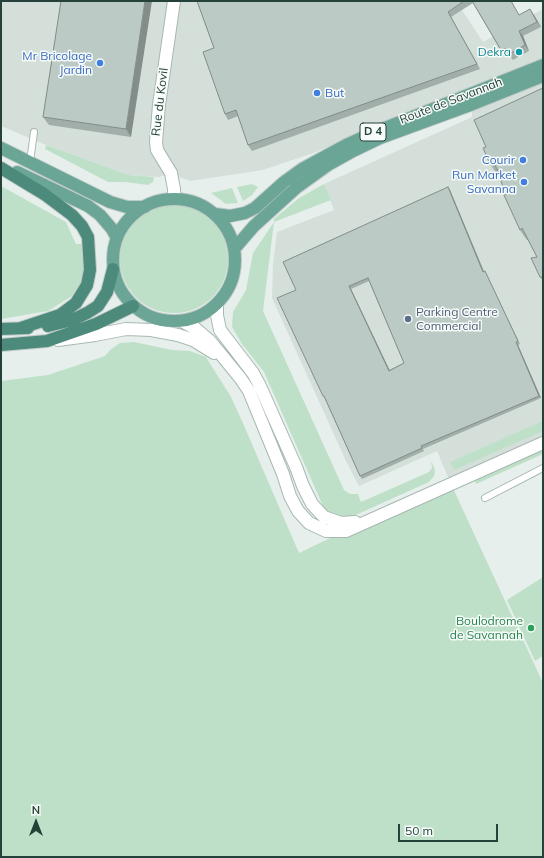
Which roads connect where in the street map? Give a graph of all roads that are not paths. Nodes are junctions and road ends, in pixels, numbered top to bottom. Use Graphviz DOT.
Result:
graph roads {
  1 [pos="174,1"];
  2 [pos="543,65"];
  3 [pos="543,76"];
  4 [pos="34,132"];
  5 [pos="1,148"];
  6 [pos="30,162"];
  7 [pos="1,166"];
  8 [pos="174,199"];
  9 [pos="145,207"];
  10 [pos="215,214"];
  11 [pos="117,238"];
  12 [pos="235,248"];
  13 [pos="114,269"];
  14 [pos="217,304"];
  15 [pos="133,306"];
  16 [pos="182,321"];
  17 [pos="21,328"];
  18 [pos="1,329"];
  19 [pos="47,341"];
  20 [pos="1,345"];
  21 [pos="226,361"];
  22 [pos="543,443"];
  23 [pos="543,468"];
  24 [pos="485,498"];
  25 [pos="366,521"];
  1 -- 8 [label="street, Rue du Kovil"];
  2 -- 10 [label="main road, Route de Savannah / D 4"];
  3 -- 12 [label="main road, Route de Savannah / D 4"];
  4 -- 6 [label="lane"];
  5 -- 6 [label="main road"];
  6 -- 9 [label="main road"];
  7 -- 11 [label="main road"];
  7 -- 17 [label="highway"];
  8 -- 9 [label="main road"];
  8 -- 10 [label="main road"];
  9 -- 11 [label="main road"];
  10 -- 12 [label="main road"];
  11 -- 13 [label="main road"];
  12 -- 14 [label="main road"];
  13 -- 15 [label="main road"];
  13 -- 17 [label="highway"];
  14 -- 16 [label="main road"];
  14 -- 25 [label="street"];
  15 -- 16 [label="main road"];
  15 -- 19 [label="highway"];
  16 -- 21 [label="street"];
  17 -- 18 [label="highway"];
  19 -- 20 [label="highway"];
  19 -- 21 [label="street"];
  21 -- 25 [label="street"];
  22 -- 25 [label="street"];
  23 -- 24 [label="lane"];
}
